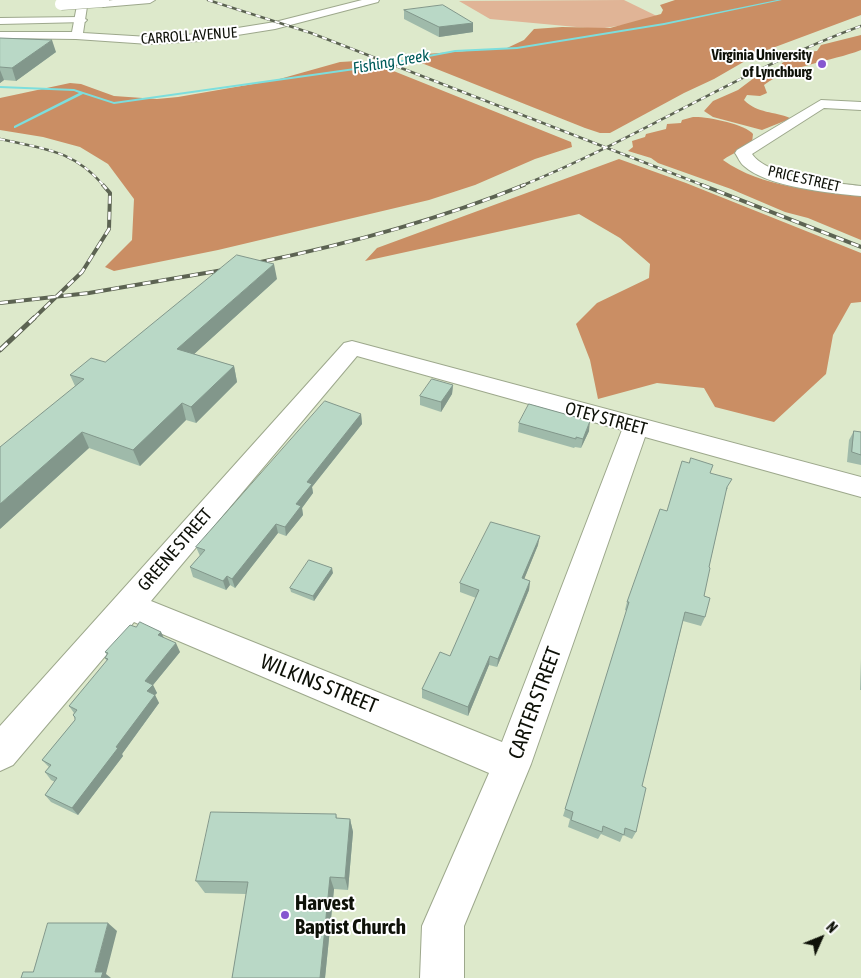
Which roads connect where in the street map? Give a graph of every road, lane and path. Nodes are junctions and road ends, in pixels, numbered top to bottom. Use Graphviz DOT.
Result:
graph roads {
  1 [pos="83,0"];
  2 [pos="150,0"];
  3 [pos="374,0"];
  4 [pos="107,2"];
  5 [pos="58,6"];
  6 [pos="27,9"];
  7 [pos="0,11"];
  8 [pos="81,20"];
  9 [pos="0,21"];
  10 [pos="0,35"];
  11 [pos="77,36"];
  12 [pos="861,106"];
  13 [pos="861,191"];
  14 [pos="352,348"];
  15 [pos="636,427"];
  16 [pos="861,487"];
  17 [pos="127,605"];
  18 [pos="0,753"];
  19 [pos="512,764"];
  20 [pos="442,978"];
  1 -- 8 [label="main road"];
  2 -- 4 [label="main road"];
  3 -- 11 [label="main road, CARROLL AVENUE"];
  4 -- 5 [label="main road, bridge"];
  6 -- 7 [label="main road"];
  8 -- 9 [label="main road"];
  8 -- 11 [label="main road"];
  10 -- 11 [label="main road, CARROLL AVENUE"];
  12 -- 13 [label="main road, PRICE STREET"];
  14 -- 15 [label="main road, OTEY STREET"];
  14 -- 17 [label="main road, GREENE STREET"];
  15 -- 16 [label="main road, OTEY STREET"];
  15 -- 19 [label="main road, CARTER STREET"];
  17 -- 18 [label="main road, GREENE STREET"];
  17 -- 19 [label="main road, WILKINS STREET"];
  19 -- 20 [label="main road, CARTER STREET"];
}
